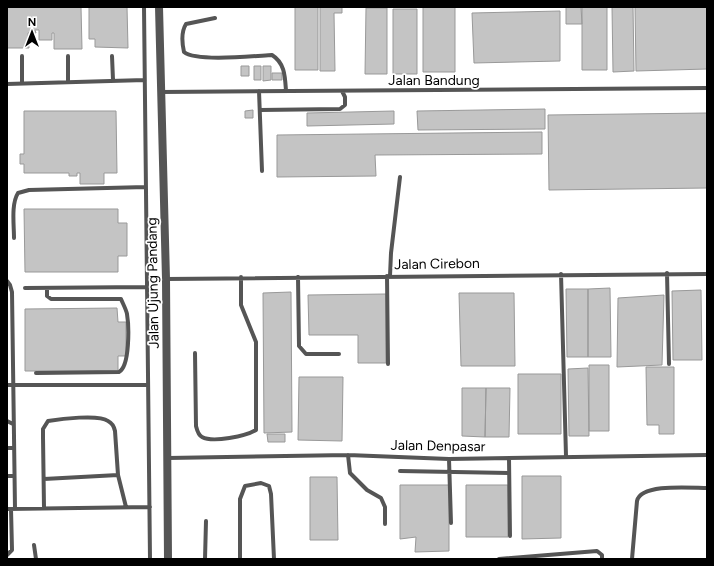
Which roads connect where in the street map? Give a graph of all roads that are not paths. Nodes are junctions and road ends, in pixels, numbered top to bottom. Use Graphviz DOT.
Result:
graph roads {
  1 [pos="144,7"];
  2 [pos="159,7"];
  3 [pos="215,18"];
  4 [pos="22,56"];
  5 [pos="68,56"];
  6 [pos="112,56"];
  7 [pos="113,80"];
  8 [pos="145,80"];
  9 [pos="68,82"];
  10 [pos="22,83"];
  11 [pos="7,84"];
  12 [pos="707,88"];
  13 [pos="259,91"];
  14 [pos="286,91"];
  15 [pos="342,91"];
  16 [pos="160,92"];
  17 [pos="260,110"];
  18 [pos="262,171"];
  19 [pos="400,177"];
  20 [pos="146,188"];
  21 [pos="14,238"];
  22 [pos="668,273"];
  23 [pos="561,274"];
  24 [pos="707,274"];
  25 [pos="298,276"];
  26 [pos="388,276"];
  27 [pos="241,277"];
  28 [pos="166,279"];
  29 [pos="7,281"];
  30 [pos="147,286"];
  31 [pos="24,288"];
  32 [pos="47,288"];
  33 [pos="195,353"];
  34 [pos="339,354"];
  35 [pos="388,364"];
  36 [pos="670,364"];
  37 [pos="36,373"];
  38 [pos="7,385"];
  39 [pos="13,385"];
  40 [pos="147,385"];
  41 [pos="7,421"];
  42 [pos="13,424"];
  43 [pos="7,448"];
  44 [pos="13,448"];
  45 [pos="348,455"];
  46 [pos="707,455"];
  47 [pos="566,456"];
  48 [pos="168,458"];
  49 [pos="509,458"];
  50 [pos="449,459"];
  51 [pos="400,471"];
  52 [pos="450,472"];
  53 [pos="509,473"];
  54 [pos="118,475"];
  55 [pos="7,476"];
  56 [pos="13,476"];
  57 [pos="44,479"];
  58 [pos="707,488"];
  59 [pos="126,507"];
  60 [pos="150,507"];
  61 [pos="44,508"];
  62 [pos="11,509"];
  63 [pos="206,521"];
  64 [pos="451,523"];
  65 [pos="385,524"];
  66 [pos="510,536"];
  67 [pos="34,545"];
  68 [pos="7,556"];
  69 [pos="36,559"];
  70 [pos="150,559"];
  71 [pos="168,559"];
  72 [pos="204,559"];
  73 [pos="240,559"];
  74 [pos="274,559"];
  75 [pos="499,559"];
  76 [pos="602,559"];
  77 [pos="632,559"];
  1 -- 8 [label="lane"];
  2 -- 16 [label="street, Jalan Ujung Pandang"];
  3 -- 14 [label="lane"];
  4 -- 10 [label="lane"];
  5 -- 9 [label="lane"];
  6 -- 7 [label="lane"];
  7 -- 8 [label="lane"];
  7 -- 9 [label="lane"];
  8 -- 20 [label="lane"];
  9 -- 10 [label="lane"];
  10 -- 11 [label="lane"];
  12 -- 15 [label="lane, Jalan Bandung"];
  13 -- 14 [label="lane, Jalan Bandung"];
  13 -- 16 [label="lane, Jalan Bandung"];
  13 -- 17 [label="lane"];
  14 -- 15 [label="lane, Jalan Bandung"];
  15 -- 17 [label="lane"];
  16 -- 28 [label="street, Jalan Ujung Pandang"];
  17 -- 18 [label="lane"];
  19 -- 26 [label="lane"];
  20 -- 21 [label="lane"];
  20 -- 30 [label="lane"];
  22 -- 23 [label="lane, Jalan Cirebon"];
  22 -- 24 [label="lane, Jalan Cirebon"];
  22 -- 36 [label="lane"];
  23 -- 26 [label="lane, Jalan Cirebon"];
  23 -- 47 [label="lane"];
  25 -- 26 [label="lane, Jalan Cirebon"];
  25 -- 27 [label="lane, Jalan Cirebon"];
  25 -- 34 [label="lane"];
  26 -- 35 [label="lane"];
  27 -- 28 [label="lane, Jalan Cirebon"];
  27 -- 33 [label="lane"];
  28 -- 48 [label="street, Jalan Ujung Pandang"];
  29 -- 39 [label="lane"];
  30 -- 32 [label="lane"];
  30 -- 40 [label="lane"];
  31 -- 32 [label="lane"];
  32 -- 37 [label="lane"];
  38 -- 39 [label="lane"];
  39 -- 40 [label="lane"];
  39 -- 42 [label="lane"];
  40 -- 60 [label="lane"];
  41 -- 42 [label="lane"];
  42 -- 44 [label="lane"];
  43 -- 44 [label="lane"];
  44 -- 56 [label="lane"];
  45 -- 48 [label="lane, Jalan Denpasar"];
  45 -- 50 [label="lane, Jalan Denpasar"];
  45 -- 65 [label="lane"];
  46 -- 47 [label="lane, Jalan Denpasar"];
  47 -- 49 [label="lane, Jalan Denpasar"];
  48 -- 71 [label="street, Jalan Ujung Pandang"];
  49 -- 50 [label="lane, Jalan Denpasar"];
  49 -- 53 [label="lane"];
  50 -- 52 [label="lane"];
  51 -- 52 [label="lane"];
  52 -- 53 [label="lane"];
  52 -- 64 [label="lane"];
  53 -- 66 [label="lane"];
  54 -- 57 [label="lane"];
  54 -- 57 [label="lane"];
  54 -- 59 [label="lane"];
  55 -- 56 [label="lane"];
  56 -- 62 [label="lane"];
  57 -- 61 [label="lane"];
  58 -- 77 [label="lane"];
  59 -- 60 [label="lane"];
  59 -- 61 [label="lane"];
  60 -- 70 [label="lane"];
  61 -- 62 [label="lane"];
  62 -- 68 [label="lane"];
  63 -- 72 [label="lane"];
  67 -- 69 [label="lane"];
  73 -- 74 [label="lane"];
  75 -- 76 [label="lane"];
}
